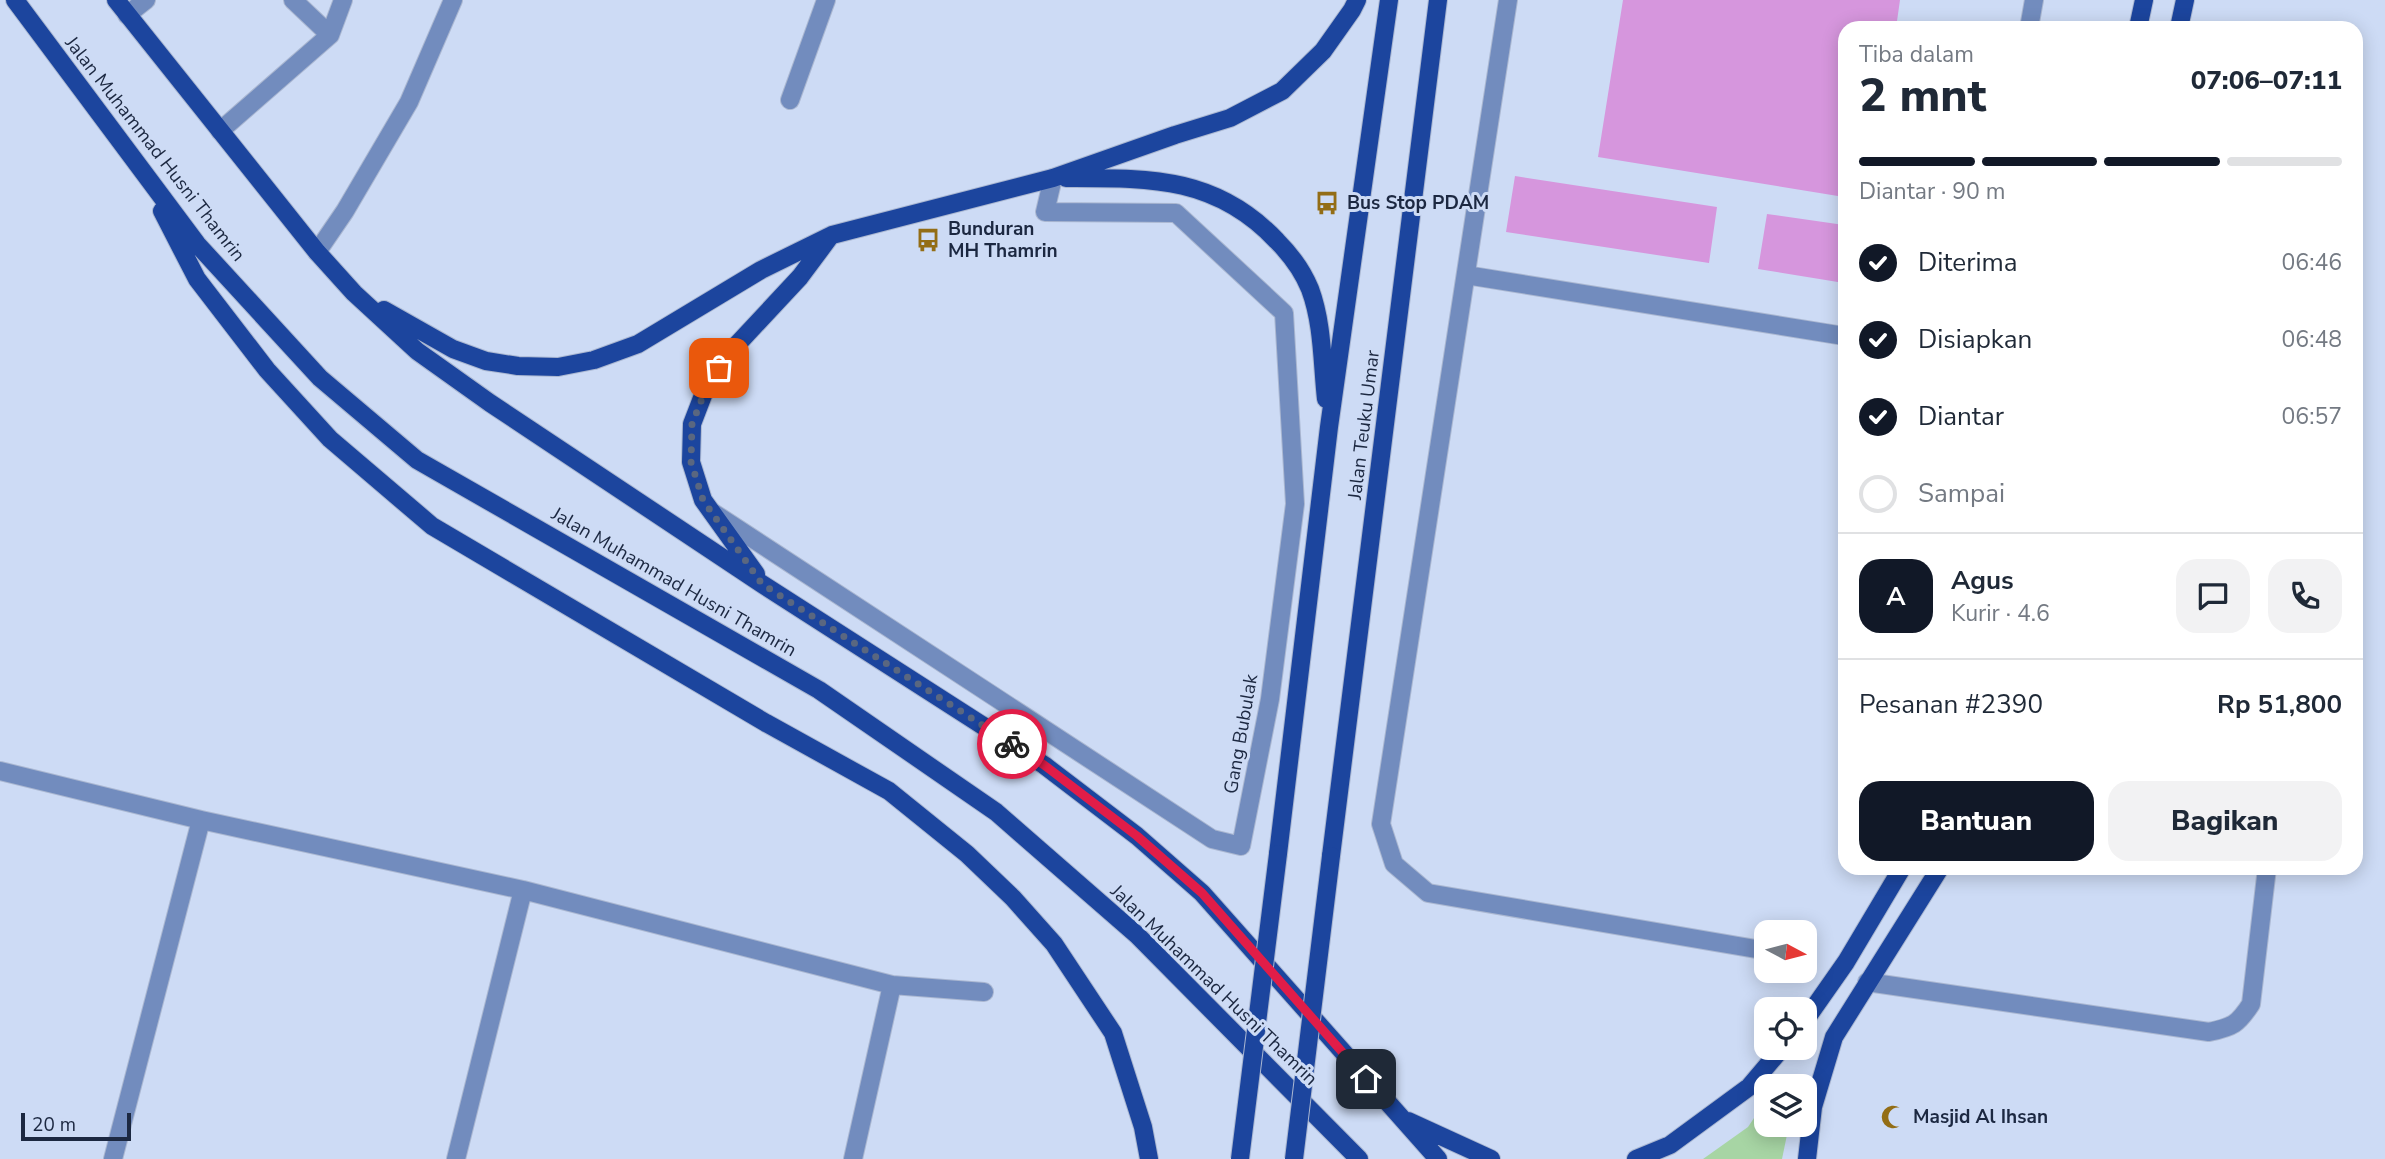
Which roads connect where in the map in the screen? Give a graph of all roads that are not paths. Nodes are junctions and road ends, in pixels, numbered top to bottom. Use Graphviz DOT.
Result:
graph roads {
  1 [pos="15,0"];
  2 [pos="116,0"];
  3 [pos="146,0"];
  4 [pos="293,0"];
  5 [pos="344,0"];
  6 [pos="453,0"];
  7 [pos="826,0"];
  8 [pos="1357,0"];
  9 [pos="1389,0"];
  10 [pos="1438,0"];
  11 [pos="1508,0"];
  12 [pos="2034,0"];
  13 [pos="2144,0"];
  14 [pos="2185,0"];
  15 [pos="127,15"];
  16 [pos="2030,21"];
  17 [pos="2140,21"];
  18 [pos="2180,21"];
  19 [pos="330,35"];
  20 [pos="790,100"];
  21 [pos="220,131"];
  22 [pos="136,163"];
  23 [pos="1053,178"];
  24 [pos="832,236"];
  25 [pos="317,251"];
  26 [pos="1466,275"];
  27 [pos="354,293"];
  28 [pos="1838,335"];
  29 [pos="1329,427"];
  30 [pos="710,511"];
  31 [pos="762,584"];
  32 [pos="0,771"];
  33 [pos="201,820"];
  34 [pos="1898,875"];
  35 [pos="1936,875"];
  36 [pos="2266,875"];
  37 [pos="523,890"];
  38 [pos="1754,949"];
  39 [pos="1867,982"];
  40 [pos="892,985"];
  41 [pos="984,992"];
  42 [pos="1817,1003"];
  43 [pos="1772,1060"];
  44 [pos="1402,1118"];
  45 [pos="113,1159"];
  46 [pos="456,1159"];
  47 [pos="853,1159"];
  48 [pos="1149,1159"];
  49 [pos="1240,1159"];
  50 [pos="1294,1159"];
  51 [pos="1359,1159"];
  52 [pos="1438,1159"];
  53 [pos="1491,1159"];
  54 [pos="1636,1159"];
  55 [pos="1807,1159"];
  1 -- 22 [label="main road, Jalan Muhammad Husni Thamrin"];
  2 -- 15 [label="main road, Jalan Muhammad Husni Thamrin"];
  3 -- 15 [label="street"];
  4 -- 19 [label="street"];
  5 -- 19 [label="street"];
  6 -- 25 [label="street"];
  7 -- 20 [label="street"];
  8 -- 23 [label="main road"];
  9 -- 29 [label="main road, Jalan Teuku Umar"];
  10 -- 50 [label="main road, Jalan Teuku Umar, bridge"];
  11 -- 26 [label="street"];
  12 -- 16 [label="street"];
  13 -- 17 [label="main road"];
  14 -- 18 [label="main road"];
  15 -- 21 [label="main road, Jalan Muhammad Husni Thamrin"];
  19 -- 21 [label="street"];
  21 -- 25 [label="main road, Jalan Muhammad Husni Thamrin"];
  22 -- 48 [label="main road"];
  22 -- 51 [label="main road, Jalan Muhammad Husni Thamrin"];
  23 -- 24 [label="main road"];
  23 -- 29 [label="main road"];
  23 -- 30 [label="street, Gang Bubulak"];
  24 -- 27 [label="main road"];
  24 -- 30 [label="main road"];
  25 -- 27 [label="main road, Jalan Muhammad Husni Thamrin"];
  26 -- 28 [label="street"];
  26 -- 38 [label="street"];
  27 -- 31 [label="main road, Jalan Muhammad Husni Thamrin"];
  29 -- 49 [label="main road, Jalan Teuku Umar, bridge"];
  30 -- 31 [label="main road"];
  31 -- 44 [label="main road, Jalan Muhammad Husni Thamrin"];
  32 -- 33 [label="street"];
  33 -- 37 [label="street"];
  33 -- 45 [label="street"];
  34 -- 42 [label="main road"];
  35 -- 39 [label="main road"];
  36 -- 39 [label="street"];
  37 -- 40 [label="street"];
  37 -- 46 [label="street"];
  39 -- 55 [label="main road"];
  40 -- 41 [label="street"];
  40 -- 47 [label="street"];
  43 -- 54 [label="main road"];
  44 -- 52 [label="main road, Jalan Muhammad Husni Thamrin"];
  44 -- 53 [label="main road"];
}
